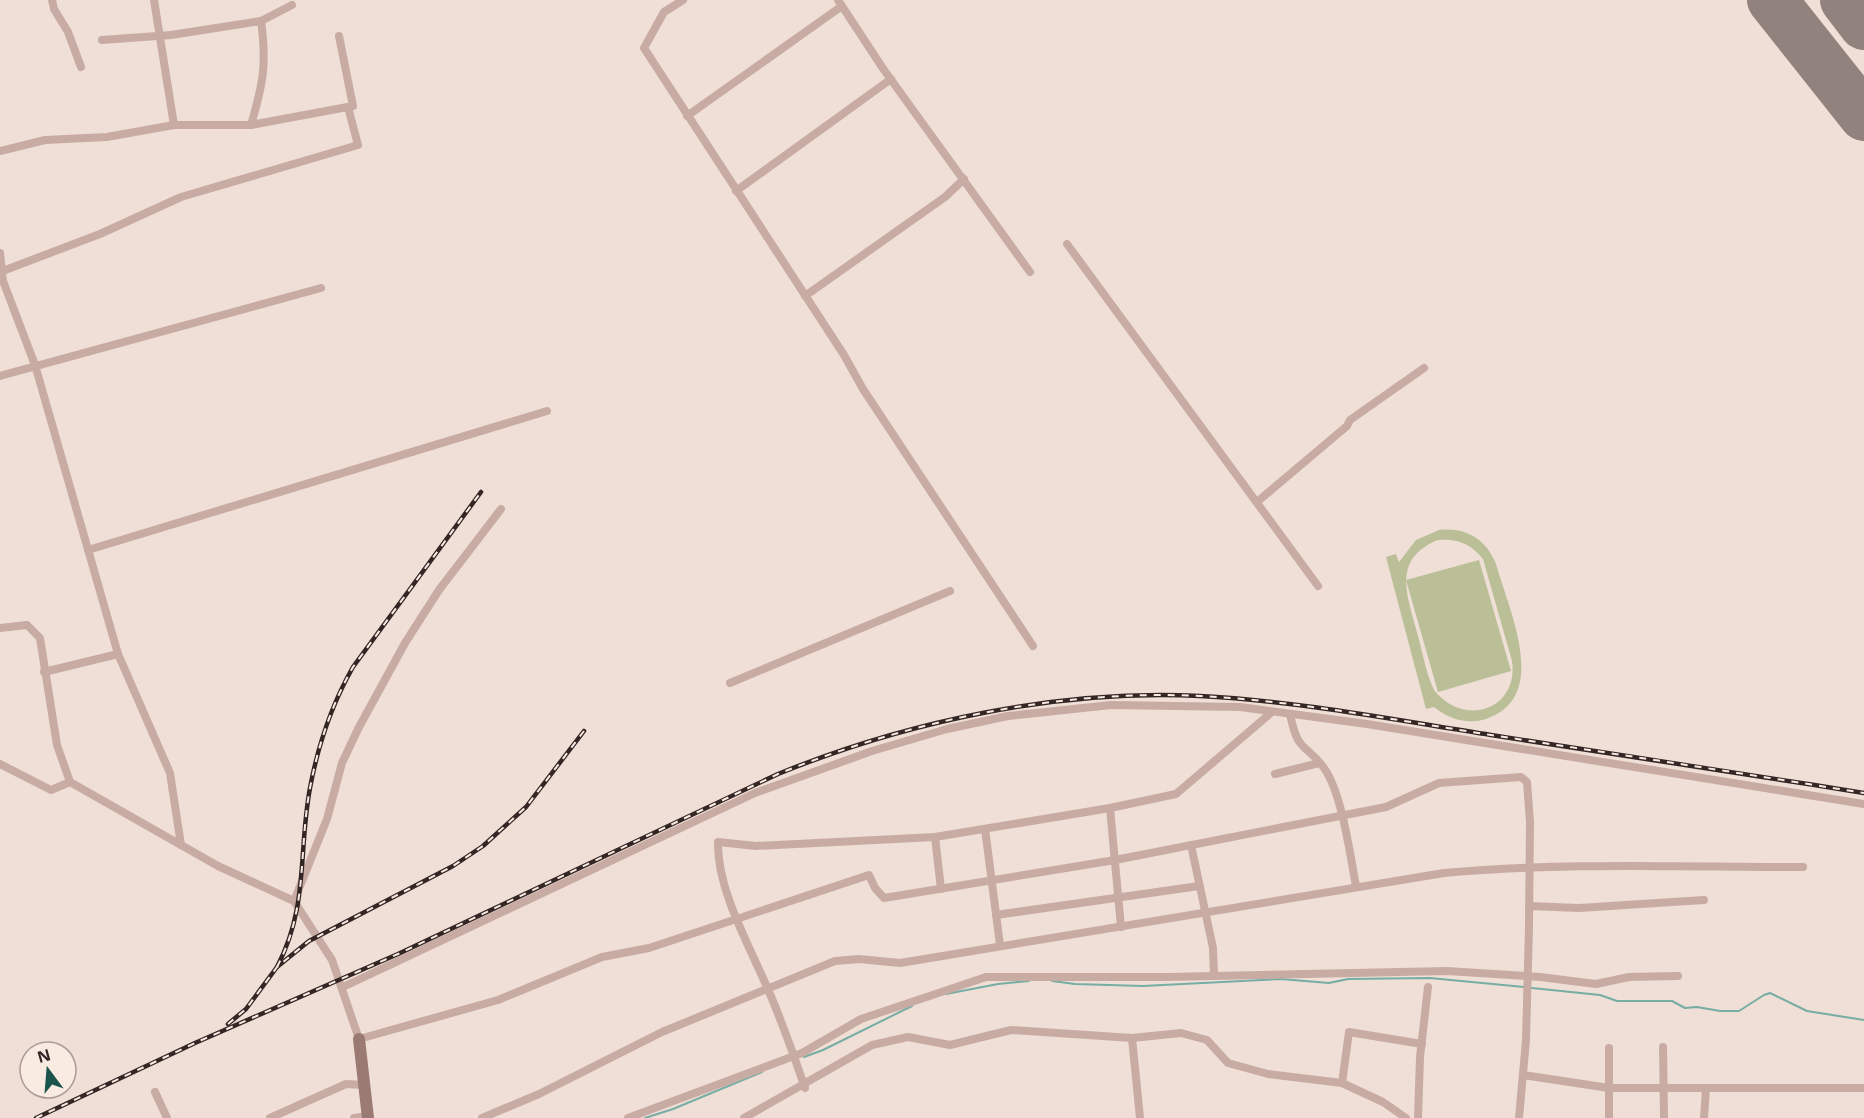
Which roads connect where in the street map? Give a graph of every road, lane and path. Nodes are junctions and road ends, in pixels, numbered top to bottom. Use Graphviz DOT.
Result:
graph roads {
  1 [pos="52,0"];
  2 [pos="154,0"];
  3 [pos="683,0"];
  4 [pos="840,3"];
  5 [pos="292,5"];
  6 [pos="261,21"];
  7 [pos="158,36"];
  8 [pos="339,36"];
  9 [pos="102,40"];
  10 [pos="81,66"];
  11 [pos="891,79"];
  12 [pos="348,107"];
  13 [pos="687,116"];
  14 [pos="174,125"];
  15 [pos="250,125"];
  16 [pos="0,151"];
  17 [pos="964,179"];
  18 [pos="736,191"];
  19 [pos="1067,244"];
  20 [pos="0,253"];
  21 [pos="1,271"];
  22 [pos="1030,272"];
  23 [pos="321,288"];
  24 [pos="805,296"];
  25 [pos="34,365"];
  26 [pos="1424,368"];
  27 [pos="0,376"];
  28 [pos="547,411"];
  29 [pos="1257,502"];
  30 [pos="501,509"];
  31 [pos="88,550"];
  32 [pos="1318,586"];
  33 [pos="950,591"];
  34 [pos="0,628"];
  35 [pos="1032,646"];
  36 [pos="117,654"];
  37 [pos="44,672"];
  38 [pos="730,683"];
  39 [pos="1272,712"];
  40 [pos="1290,714"];
  41 [pos="0,764"];
  42 [pos="1319,764"];
  43 [pos="1275,774"];
  44 [pos="70,782"];
  45 [pos="1864,804"];
  46 [pos="1110,808"];
  47 [pos="1341,814"];
  48 [pos="986,829"];
  49 [pos="935,837"];
  50 [pos="181,844"];
  51 [pos="1191,845"];
  52 [pos="1115,860"];
  53 [pos="1528,866"];
  54 [pos="1803,867"];
  55 [pos="993,880"];
  56 [pos="1200,886"];
  57 [pos="1356,886"];
  58 [pos="940,889"];
  59 [pos="1119,897"];
  60 [pos="1704,900"];
  61 [pos="294,901"];
  62 [pos="1529,906"];
  63 [pos="1205,914"];
  64 [pos="996,915"];
  65 [pos="736,919"];
  66 [pos="1121,927"];
  67 [pos="1000,945"];
  68 [pos="1214,975"];
  69 [pos="1678,976"];
  70 [pos="1528,977"];
  71 [pos="343,987"];
  72 [pos="767,987"];
  73 [pos="1428,987"];
  74 [pos="1132,1038"];
  75 [pos="359,1039"];
  76 [pos="1422,1044"];
  77 [pos="1663,1047"];
  78 [pos="1610,1048"];
  79 [pos="794,1056"];
  80 [pos="1523,1076"];
  81 [pos="1342,1083"];
  82 [pos="365,1085"];
  83 [pos="804,1087"];
  84 [pos="1609,1088"];
  85 [pos="1664,1088"];
  86 [pos="1706,1088"];
  87 [pos="1864,1088"];
  88 [pos="155,1092"];
  89 [pos="368,1117"];
  90 [pos="167,1118"];
  91 [pos="270,1118"];
  92 [pos="354,1118"];
  93 [pos="482,1118"];
  94 [pos="628,1118"];
  95 [pos="744,1118"];
  96 [pos="1140,1118"];
  97 [pos="1406,1118"];
  98 [pos="1418,1118"];
  99 [pos="1520,1118"];
  100 [pos="1609,1118"];
  101 [pos="1664,1118"];
  102 [pos="1704,1118"];
  1 -- 10 [label="street"];
  2 -- 7 [label="street"];
  3 -- 13 [label="street"];
  4 -- 11 [label="street"];
  4 -- 13 [label="street"];
  5 -- 6 [label="street"];
  6 -- 7 [label="street"];
  6 -- 15 [label="street"];
  7 -- 9 [label="street"];
  7 -- 14 [label="street"];
  8 -- 12 [label="street"];
  11 -- 17 [label="street"];
  11 -- 18 [label="street"];
  12 -- 15 [label="street"];
  12 -- 21 [label="street"];
  13 -- 18 [label="street"];
  14 -- 15 [label="street"];
  14 -- 16 [label="street"];
  17 -- 22 [label="street"];
  17 -- 24 [label="street"];
  18 -- 24 [label="street"];
  19 -- 29 [label="street"];
  20 -- 21 [label="street"];
  21 -- 25 [label="street"];
  23 -- 25 [label="street"];
  24 -- 35 [label="street"];
  25 -- 27 [label="street"];
  25 -- 31 [label="street"];
  26 -- 29 [label="street"];
  28 -- 31 [label="street"];
  29 -- 32 [label="street"];
  30 -- 61 [label="street"];
  31 -- 36 [label="street"];
  33 -- 38 [label="street"];
  34 -- 37 [label="street"];
  36 -- 37 [label="street"];
  36 -- 50 [label="street"];
  37 -- 44 [label="street"];
  39 -- 40 [label="street"];
  39 -- 46 [label="street"];
  39 -- 71 [label="street"];
  40 -- 42 [label="street"];
  40 -- 45 [label="street"];
  41 -- 44 [label="street"];
  42 -- 43 [label="street"];
  42 -- 47 [label="street"];
  44 -- 50 [label="street"];
  46 -- 48 [label="street"];
  46 -- 52 [label="street"];
  47 -- 51 [label="street"];
  47 -- 53 [label="street"];
  47 -- 57 [label="street"];
  48 -- 49 [label="street"];
  48 -- 55 [label="street"];
  49 -- 58 [label="street"];
  49 -- 65 [label="street"];
  50 -- 61 [label="street"];
  51 -- 52 [label="street"];
  51 -- 56 [label="street"];
  52 -- 55 [label="street"];
  52 -- 59 [label="street"];
  53 -- 54 [label="street"];
  53 -- 57 [label="street"];
  53 -- 62 [label="street"];
  55 -- 58 [label="street"];
  55 -- 64 [label="street"];
  56 -- 59 [label="street"];
  56 -- 63 [label="street"];
  57 -- 63 [label="street"];
  58 -- 65 [label="street"];
  59 -- 64 [label="street"];
  59 -- 66 [label="street"];
  60 -- 62 [label="street"];
  61 -- 71 [label="street"];
  62 -- 70 [label="street"];
  63 -- 66 [label="street"];
  63 -- 68 [label="street"];
  64 -- 67 [label="street"];
  65 -- 72 [label="street"];
  65 -- 75 [label="street"];
  66 -- 67 [label="street"];
  67 -- 72 [label="street"];
  68 -- 70 [label="street"];
  68 -- 79 [label="street"];
  69 -- 70 [label="street"];
  70 -- 80 [label="street"];
  71 -- 75 [label="street"];
  72 -- 79 [label="street"];
  72 -- 93 [label="street"];
  73 -- 76 [label="street"];
  74 -- 81 [label="street"];
  74 -- 83 [label="street"];
  74 -- 96 [label="street"];
  75 -- 82 [label="street"];
  76 -- 81 [label="street"];
  76 -- 98 [label="street"];
  77 -- 85 [label="street"];
  78 -- 84 [label="street"];
  79 -- 83 [label="street"];
  79 -- 94 [label="street"];
  80 -- 84 [label="street"];
  80 -- 99 [label="street"];
  81 -- 97 [label="street"];
  82 -- 89 [label="street"];
  82 -- 91 [label="street"];
  83 -- 95 [label="street"];
  84 -- 85 [label="street"];
  84 -- 100 [label="street"];
  85 -- 86 [label="street"];
  85 -- 101 [label="street"];
  86 -- 87 [label="street"];
  86 -- 102 [label="street"];
  88 -- 90 [label="street"];
  89 -- 92 [label="street"];
}
